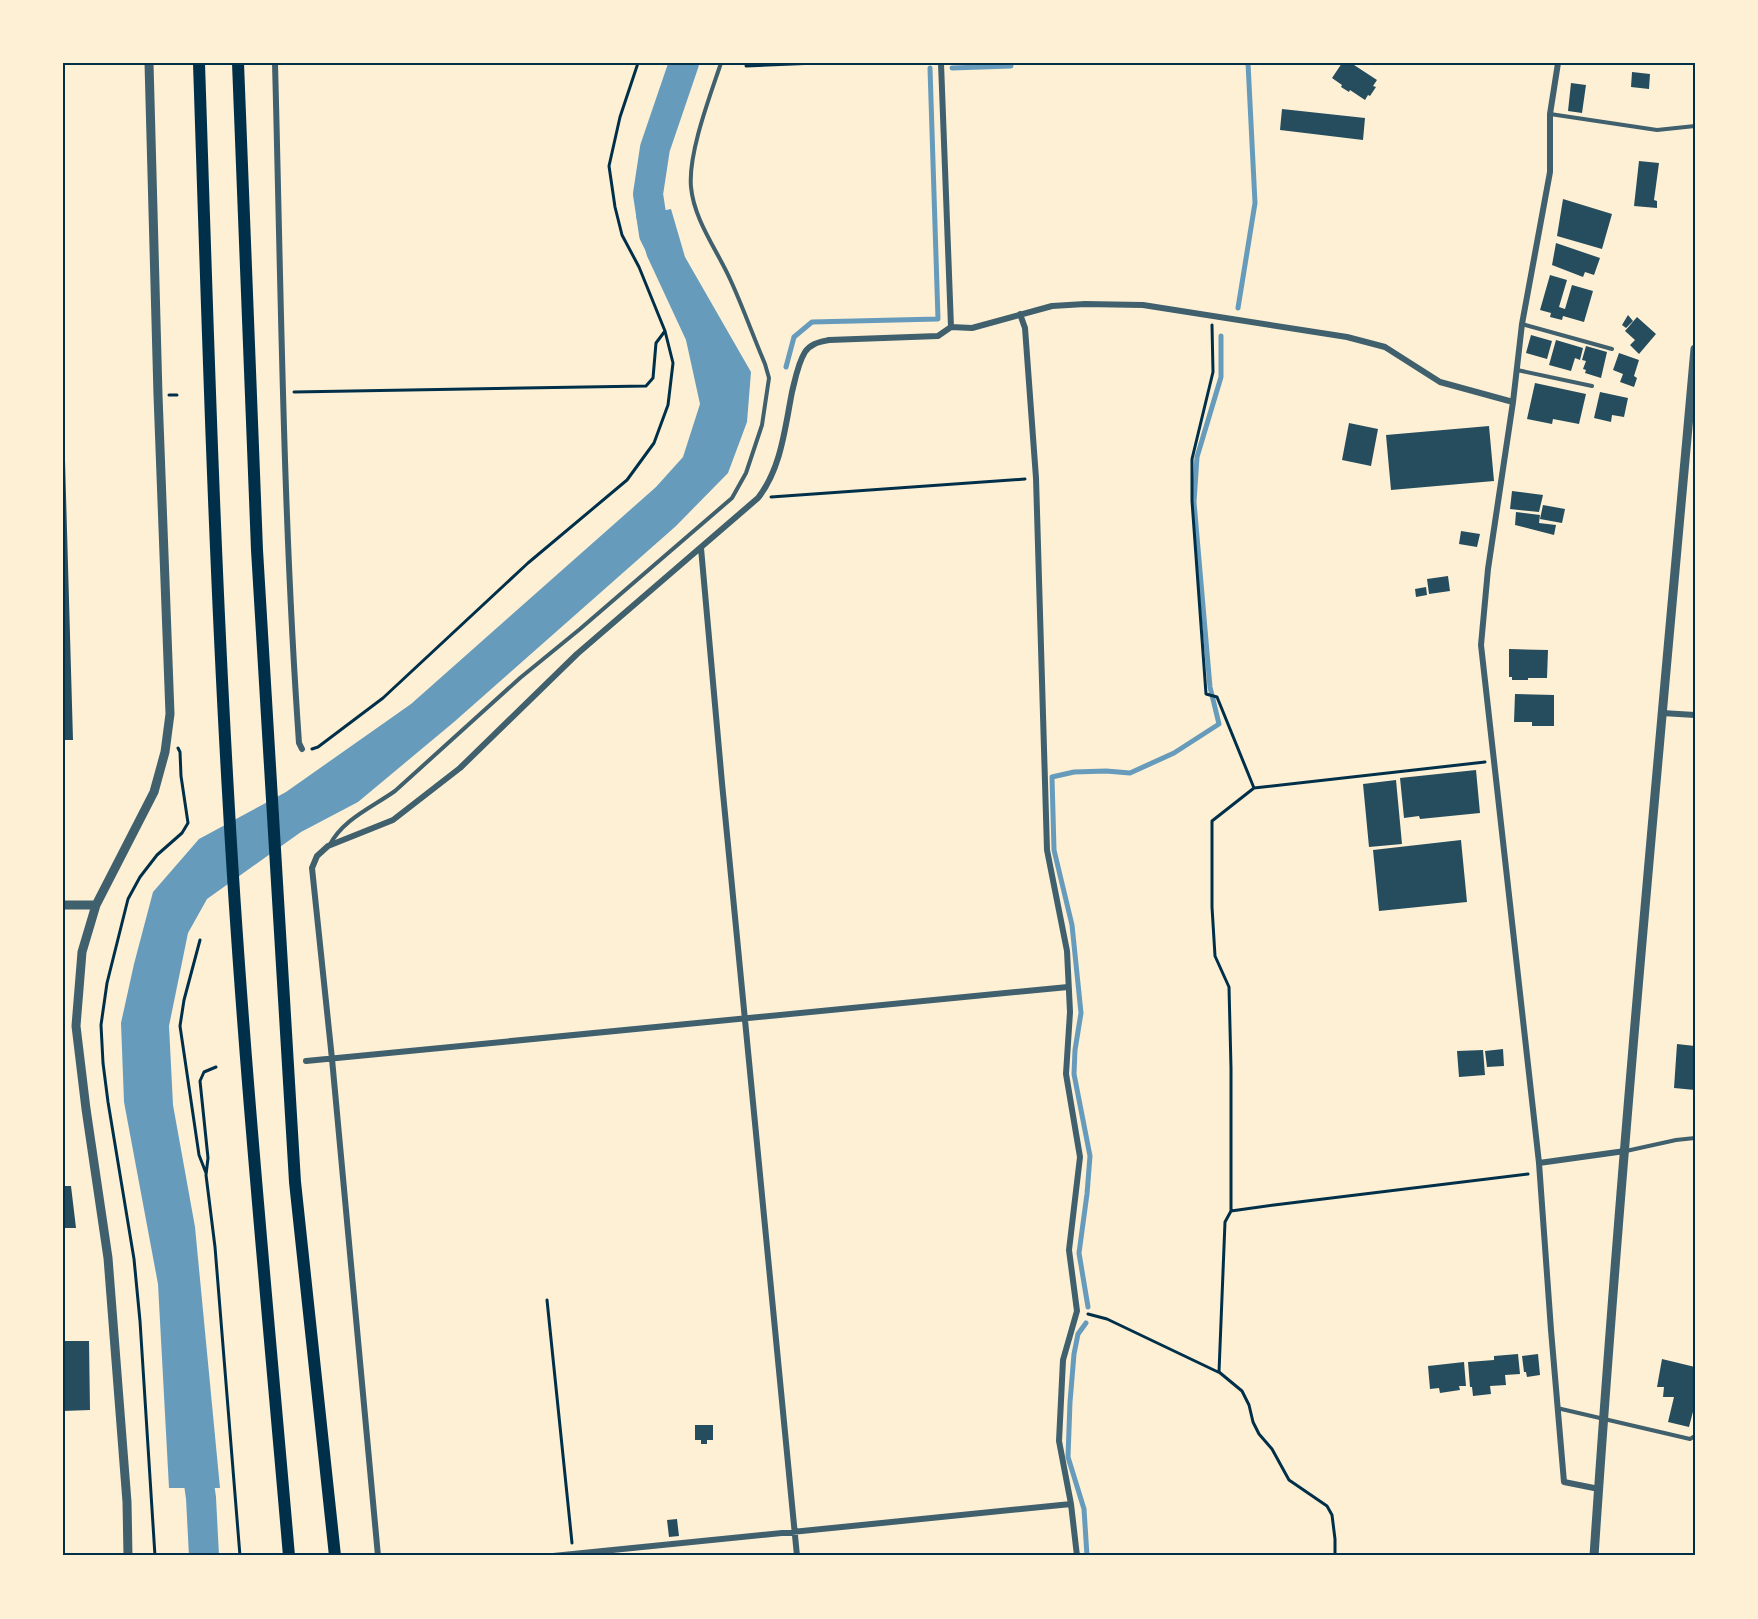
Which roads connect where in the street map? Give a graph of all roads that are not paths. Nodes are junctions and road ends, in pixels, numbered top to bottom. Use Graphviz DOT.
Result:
graph roads {
  1 [pos="149,63"];
  2 [pos="199,63"];
  3 [pos="238,63"];
  4 [pos="275,63"];
  5 [pos="721,63"];
  6 [pos="941,63"];
  7 [pos="1558,63"];
  8 [pos="1550,114"];
  9 [pos="1695,126"];
  10 [pos="1020,314"];
  11 [pos="1522,324"];
  12 [pos="951,327"];
  13 [pos="1612,349"];
  14 [pos="1695,349"];
  15 [pos="1517,370"];
  16 [pos="1592,386"];
  17 [pos="1513,402"];
  18 [pos="701,548"];
  19 [pos="1662,713"];
  20 [pos="1695,716"];
  21 [pos="302,749"];
  22 [pos="328,846"];
  23 [pos="63,905"];
  24 [pos="96,905"];
  25 [pos="1068,987"];
  26 [pos="746,1019"];
  27 [pos="332,1059"];
  28 [pos="306,1061"];
  29 [pos="1695,1138"];
  30 [pos="1625,1151"];
  31 [pos="1539,1163"];
  32 [pos="1557,1408"];
  33 [pos="1604,1419"];
  34 [pos="1695,1436"];
  35 [pos="1599,1489"];
  36 [pos="1071,1504"];
  37 [pos="795,1532"];
  38 [pos="128,1556"];
  39 [pos="289,1556"];
  40 [pos="335,1556"];
  41 [pos="378,1556"];
  42 [pos="553,1556"];
  43 [pos="797,1556"];
  44 [pos="1077,1556"];
  45 [pos="1594,1556"];
  1 -- 24 [label="street"];
  2 -- 39 [label="highway"];
  3 -- 40 [label="highway"];
  4 -- 21 [label="street"];
  5 -- 22 [label="lane"];
  6 -- 12 [label="street"];
  7 -- 8 [label="street"];
  8 -- 9 [label="lane"];
  8 -- 11 [label="street"];
  10 -- 12 [label="street"];
  10 -- 17 [label="street"];
  10 -- 25 [label="street"];
  11 -- 13 [label="lane"];
  11 -- 15 [label="street"];
  12 -- 18 [label="street"];
  14 -- 19 [label="street"];
  15 -- 16 [label="lane"];
  15 -- 17 [label="street"];
  17 -- 31 [label="street"];
  18 -- 22 [label="street"];
  18 -- 26 [label="street"];
  19 -- 20 [label="street"];
  19 -- 30 [label="street"];
  22 -- 27 [label="street"];
  23 -- 24 [label="street"];
  24 -- 38 [label="street"];
  25 -- 26 [label="street"];
  25 -- 36 [label="street"];
  26 -- 27 [label="street"];
  26 -- 37 [label="street"];
  27 -- 28 [label="street"];
  27 -- 41 [label="street"];
  29 -- 30 [label="lane"];
  30 -- 31 [label="street"];
  30 -- 33 [label="street"];
  31 -- 32 [label="street"];
  32 -- 33 [label="lane"];
  32 -- 35 [label="street"];
  33 -- 34 [label="lane"];
  33 -- 35 [label="street"];
  35 -- 45 [label="street"];
  36 -- 37 [label="street"];
  36 -- 44 [label="street"];
  37 -- 42 [label="street"];
  37 -- 43 [label="street"];
}
